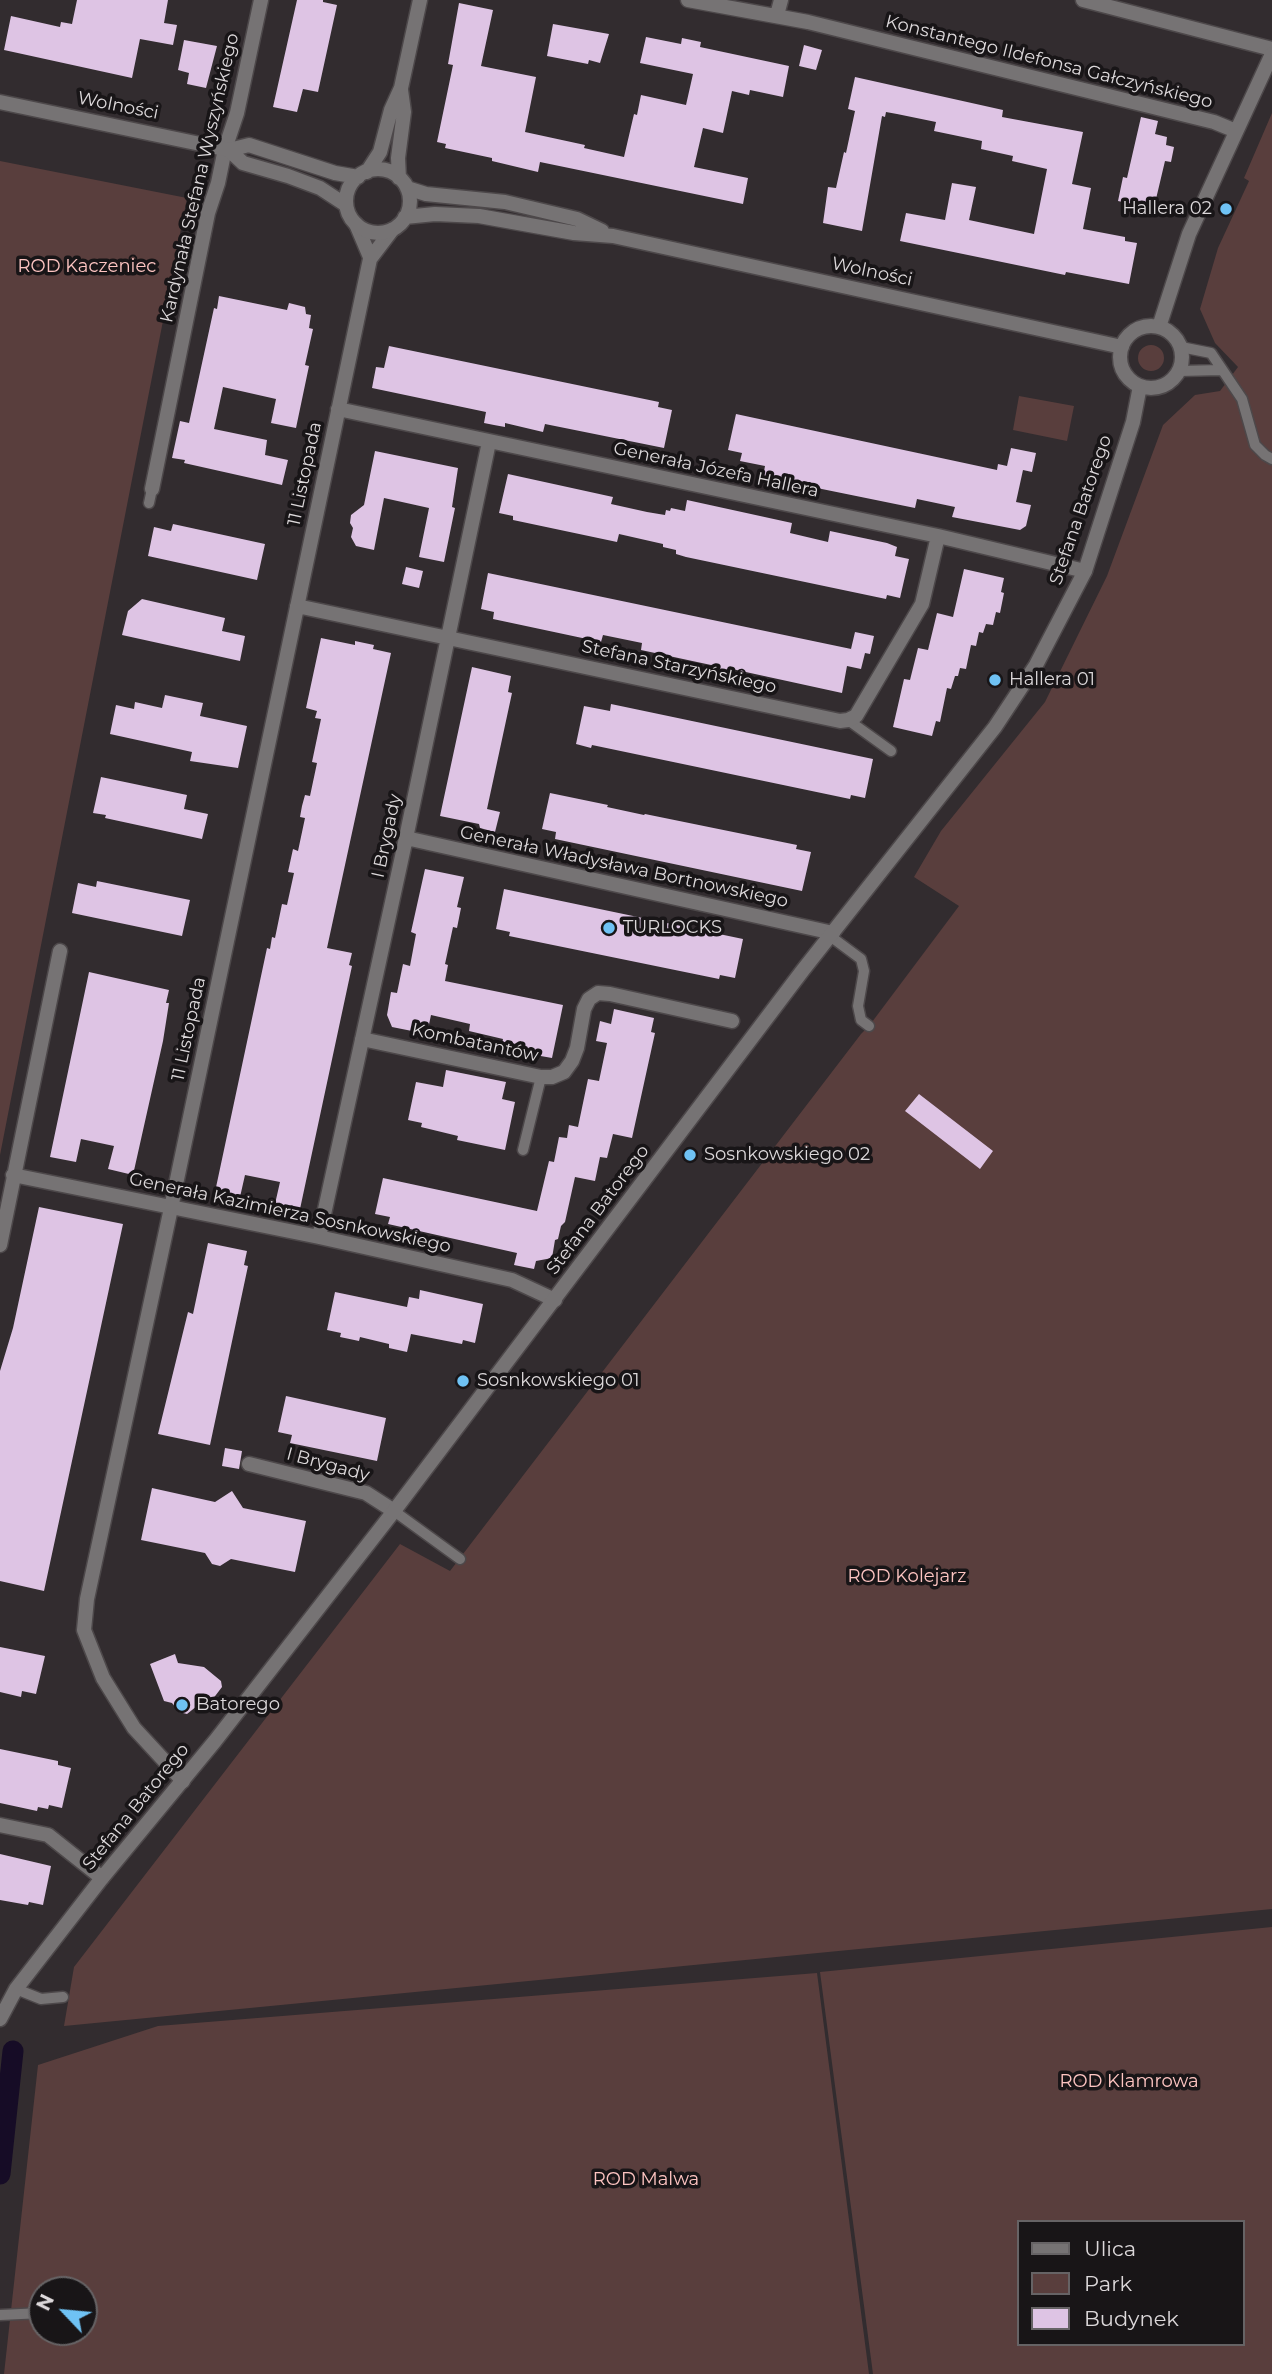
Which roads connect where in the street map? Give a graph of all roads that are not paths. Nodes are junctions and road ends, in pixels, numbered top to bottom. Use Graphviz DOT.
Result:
graph roads {
  1 [pos="261,0"];
  2 [pos="420,0"];
  3 [pos="688,0"];
  4 [pos="781,0"];
  5 [pos="1083,0"];
  6 [pos="777,15"];
  7 [pos="1272,51"];
  8 [pos="401,88"];
  9 [pos="0,102"];
  10 [pos="1236,131"];
  11 [pos="227,149"];
  12 [pos="363,174"];
  13 [pos="403,183"];
  14 [pos="346,205"];
  15 [pos="405,217"];
  16 [pos="356,224"];
  17 [pos="392,230"];
  18 [pos="613,236"];
  19 [pos="370,257"];
  20 [pos="1159,327"];
  21 [pos="1181,347"];
  22 [pos="1122,348"];
  23 [pos="1221,370"];
  24 [pos="1179,371"];
  25 [pos="1140,386"];
  26 [pos="338,409"];
  27 [pos="489,442"];
  28 [pos="1272,459"];
  29 [pos="151,496"];
  30 [pos="938,536"];
  31 [pos="1085,570"];
  32 [pos="297,606"];
  33 [pos="447,638"];
  34 [pos="848,720"];
  35 [pos="891,751"];
  36 [pos="406,838"];
  37 [pos="831,934"];
  38 [pos="60,951"];
  39 [pos="732,1021"];
  40 [pos="869,1026"];
  41 [pos="362,1039"];
  42 [pos="541,1077"];
  43 [pos="523,1150"];
  44 [pos="13,1175"];
  45 [pos="171,1208"];
  46 [pos="319,1237"];
  47 [pos="0,1245"];
  48 [pos="555,1300"];
  49 [pos="249,1464"];
  50 [pos="394,1511"];
  51 [pos="460,1559"];
  52 [pos="183,1781"];
  53 [pos="0,1825"];
  54 [pos="102,1878"];
  55 [pos="16,1989"];
  56 [pos="63,1997"];
  57 [pos="1,2015"];
  58 [pos="28,2314"];
  59 [pos="0,2315"];
  1 -- 11 [label="street, Kardynała Stefana Wyszyńskiego"];
  2 -- 8 [label="street"];
  3 -- 6 [label="street, Konstantego Ildefonsa Gałczyńskiego"];
  4 -- 6 [label="street"];
  5 -- 7 [label="street"];
  6 -- 10 [label="street, Konstantego Ildefonsa Gałczyńskiego"];
  7 -- 10 [label="street"];
  8 -- 12 [label="street"];
  8 -- 13 [label="street"];
  9 -- 11 [label="street, Wolności"];
  10 -- 20 [label="street"];
  11 -- 12 [label="street, Wolności"];
  11 -- 14 [label="street, Wolności"];
  11 -- 29 [label="street, Kardynała Stefana Wyszyńskiego"];
  12 -- 13 [label="street"];
  12 -- 14 [label="street"];
  13 -- 15 [label="street"];
  13 -- 18 [label="street, Wolności"];
  14 -- 16 [label="street"];
  15 -- 17 [label="street"];
  15 -- 18 [label="street, Wolności"];
  16 -- 17 [label="street"];
  16 -- 19 [label="street"];
  17 -- 19 [label="street, 11 Listopada"];
  18 -- 22 [label="street, Wolności"];
  19 -- 26 [label="street, 11 Listopada"];
  20 -- 21 [label="street"];
  20 -- 22 [label="street"];
  21 -- 23 [label="lane"];
  21 -- 24 [label="street"];
  22 -- 25 [label="street"];
  23 -- 24 [label="lane"];
  23 -- 28 [label="lane"];
  24 -- 25 [label="street"];
  25 -- 31 [label="street, Stefana Batorego"];
  26 -- 27 [label="street, Generała Józefa Hallera"];
  26 -- 32 [label="street, 11 Listopada"];
  27 -- 30 [label="street, Generała Józefa Hallera"];
  27 -- 33 [label="street, I Brygady"];
  30 -- 31 [label="street, Generała Józefa Hallera"];
  30 -- 34 [label="street"];
  31 -- 37 [label="street, Stefana Batorego"];
  32 -- 33 [label="street, Stefana Starzyńskiego"];
  32 -- 45 [label="street, 11 Listopada"];
  33 -- 34 [label="street, Stefana Starzyńskiego"];
  33 -- 36 [label="street, I Brygady"];
  34 -- 35 [label="lane"];
  36 -- 37 [label="street, Generała Władysława Bortnowskiego"];
  36 -- 41 [label="street, I Brygady"];
  37 -- 40 [label="lane"];
  37 -- 48 [label="street, Stefana Batorego"];
  38 -- 44 [label="street"];
  39 -- 42 [label="street, Kombatantów"];
  41 -- 42 [label="street, Kombatantów"];
  41 -- 46 [label="street, I Brygady"];
  42 -- 43 [label="lane"];
  44 -- 45 [label="street, Generała Kazimierza Sosnkowskiego"];
  44 -- 47 [label="street"];
  45 -- 46 [label="street, Generała Kazimierza Sosnkowskiego"];
  45 -- 52 [label="street, 11 Listopada"];
  46 -- 48 [label="street, Generała Kazimierza Sosnkowskiego"];
  48 -- 50 [label="street, Stefana Batorego"];
  49 -- 50 [label="street, I Brygady"];
  50 -- 51 [label="lane"];
  50 -- 52 [label="street, Stefana Batorego"];
  52 -- 54 [label="street, Stefana Batorego"];
  53 -- 54 [label="street"];
  54 -- 55 [label="street, Stefana Batorego"];
  55 -- 56 [label="lane"];
  55 -- 57 [label="street, Stefana Batorego"];
  58 -- 59 [label="lane"];
}
